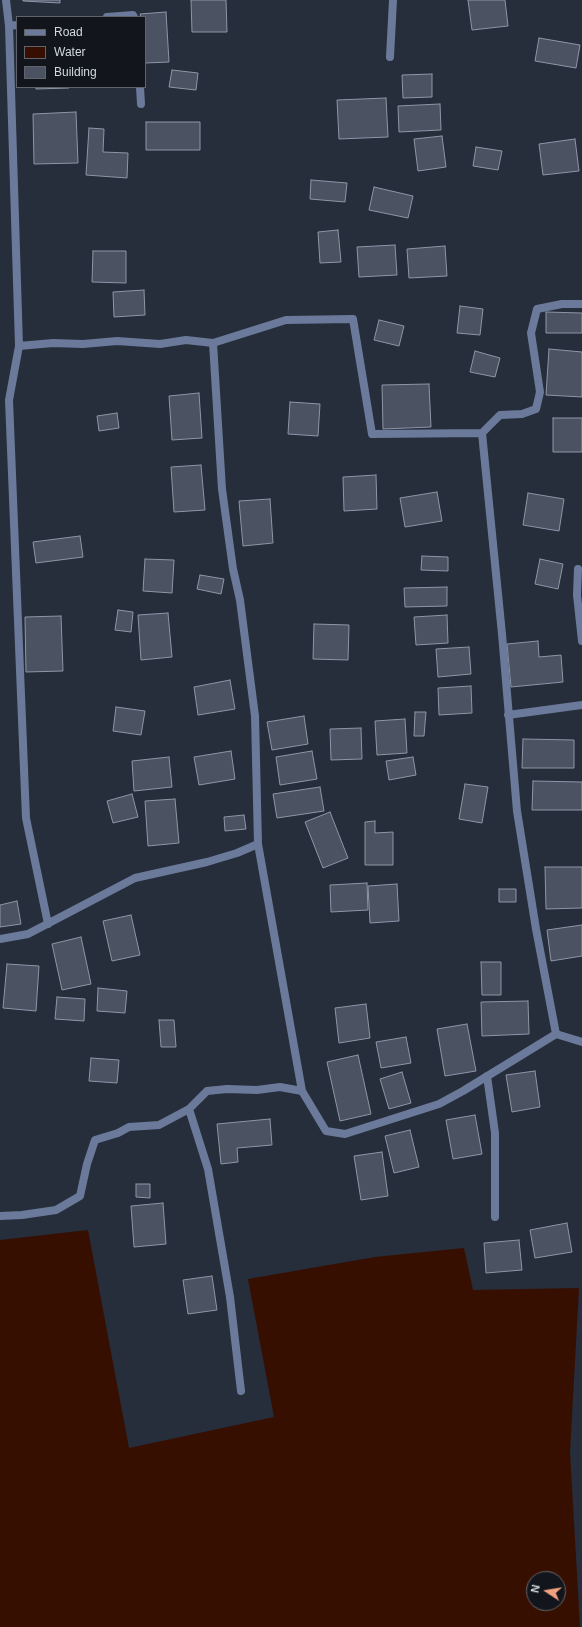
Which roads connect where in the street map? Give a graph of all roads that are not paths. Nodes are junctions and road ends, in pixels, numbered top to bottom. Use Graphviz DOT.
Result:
graph roads {
  1 [pos="6,0"];
  2 [pos="394,0"];
  3 [pos="120,16"];
  4 [pos="134,16"];
  5 [pos="13,26"];
  6 [pos="390,57"];
  7 [pos="140,88"];
  8 [pos="141,104"];
  9 [pos="582,304"];
  10 [pos="213,343"];
  11 [pos="19,346"];
  12 [pos="482,433"];
  13 [pos="578,569"];
  14 [pos="582,641"];
  15 [pos="582,705"];
  16 [pos="508,715"];
  17 [pos="258,844"];
  18 [pos="48,924"];
  19 [pos="0,939"];
  20 [pos="556,1034"];
  21 [pos="582,1042"];
  22 [pos="487,1076"];
  23 [pos="302,1091"];
  24 [pos="188,1109"];
  25 [pos="0,1216"];
  26 [pos="495,1217"];
  27 [pos="241,1391"];
  1 -- 5 [label="street"];
  2 -- 6 [label="street"];
  3 -- 4 [label="street"];
  5 -- 11 [label="street"];
  7 -- 8 [label="street"];
  9 -- 12 [label="street"];
  10 -- 11 [label="street"];
  10 -- 12 [label="street"];
  10 -- 17 [label="street"];
  11 -- 18 [label="street"];
  12 -- 16 [label="street"];
  13 -- 14 [label="street"];
  15 -- 16 [label="street"];
  16 -- 20 [label="street"];
  17 -- 18 [label="street"];
  17 -- 23 [label="street"];
  18 -- 19 [label="street"];
  20 -- 21 [label="street"];
  20 -- 22 [label="street"];
  22 -- 23 [label="street"];
  22 -- 26 [label="street"];
  23 -- 24 [label="street"];
  24 -- 25 [label="street"];
  24 -- 27 [label="street"];
}
